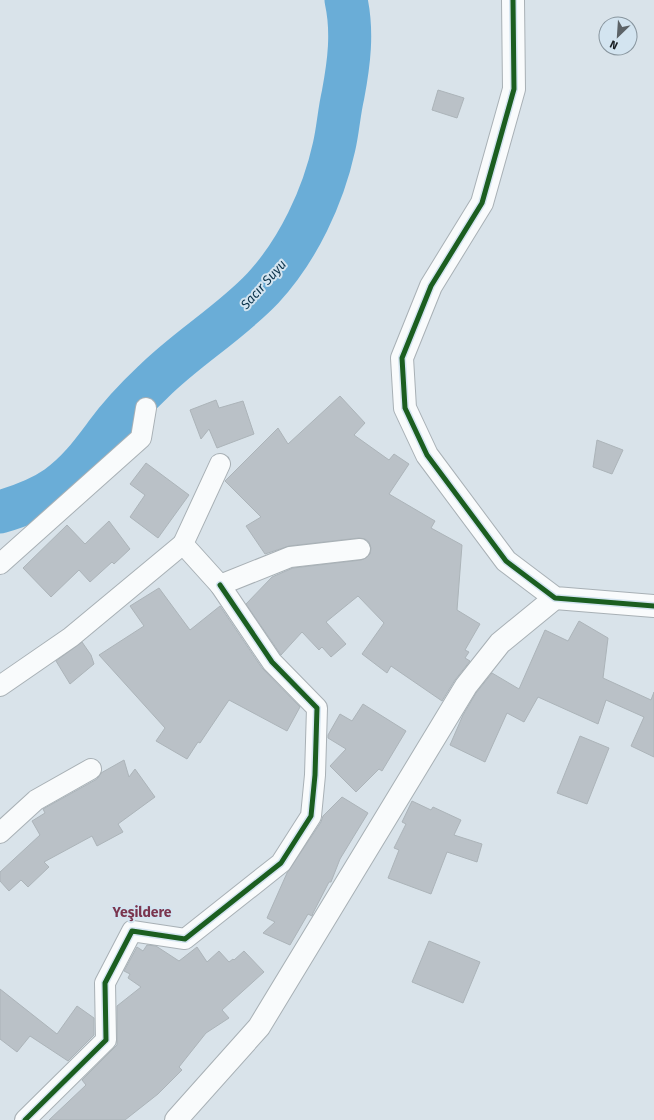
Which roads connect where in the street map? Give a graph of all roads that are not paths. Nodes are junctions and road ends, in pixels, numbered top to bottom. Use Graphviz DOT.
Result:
graph roads {
  1 [pos="513,0"];
  2 [pos="146,408"];
  3 [pos="220,464"];
  4 [pos="183,544"];
  5 [pos="360,549"];
  6 [pos="0,564"];
  7 [pos="220,585"];
  8 [pos="555,598"];
  9 [pos="628,605"];
  10 [pos="654,606"];
  11 [pos="654,611"];
  12 [pos="0,686"];
  13 [pos="91,769"];
  14 [pos="0,833"];
  15 [pos="25,1120"];
  16 [pos="176,1120"];
  1 -- 8 [label="street"];
  2 -- 6 [label="street"];
  3 -- 4 [label="street"];
  4 -- 7 [label="street"];
  4 -- 12 [label="street"];
  5 -- 7 [label="street"];
  7 -- 15 [label="street"];
  8 -- 9 [label="street"];
  8 -- 16 [label="street"];
  9 -- 10 [label="street"];
  9 -- 11 [label="street"];
  13 -- 14 [label="street"];
}
